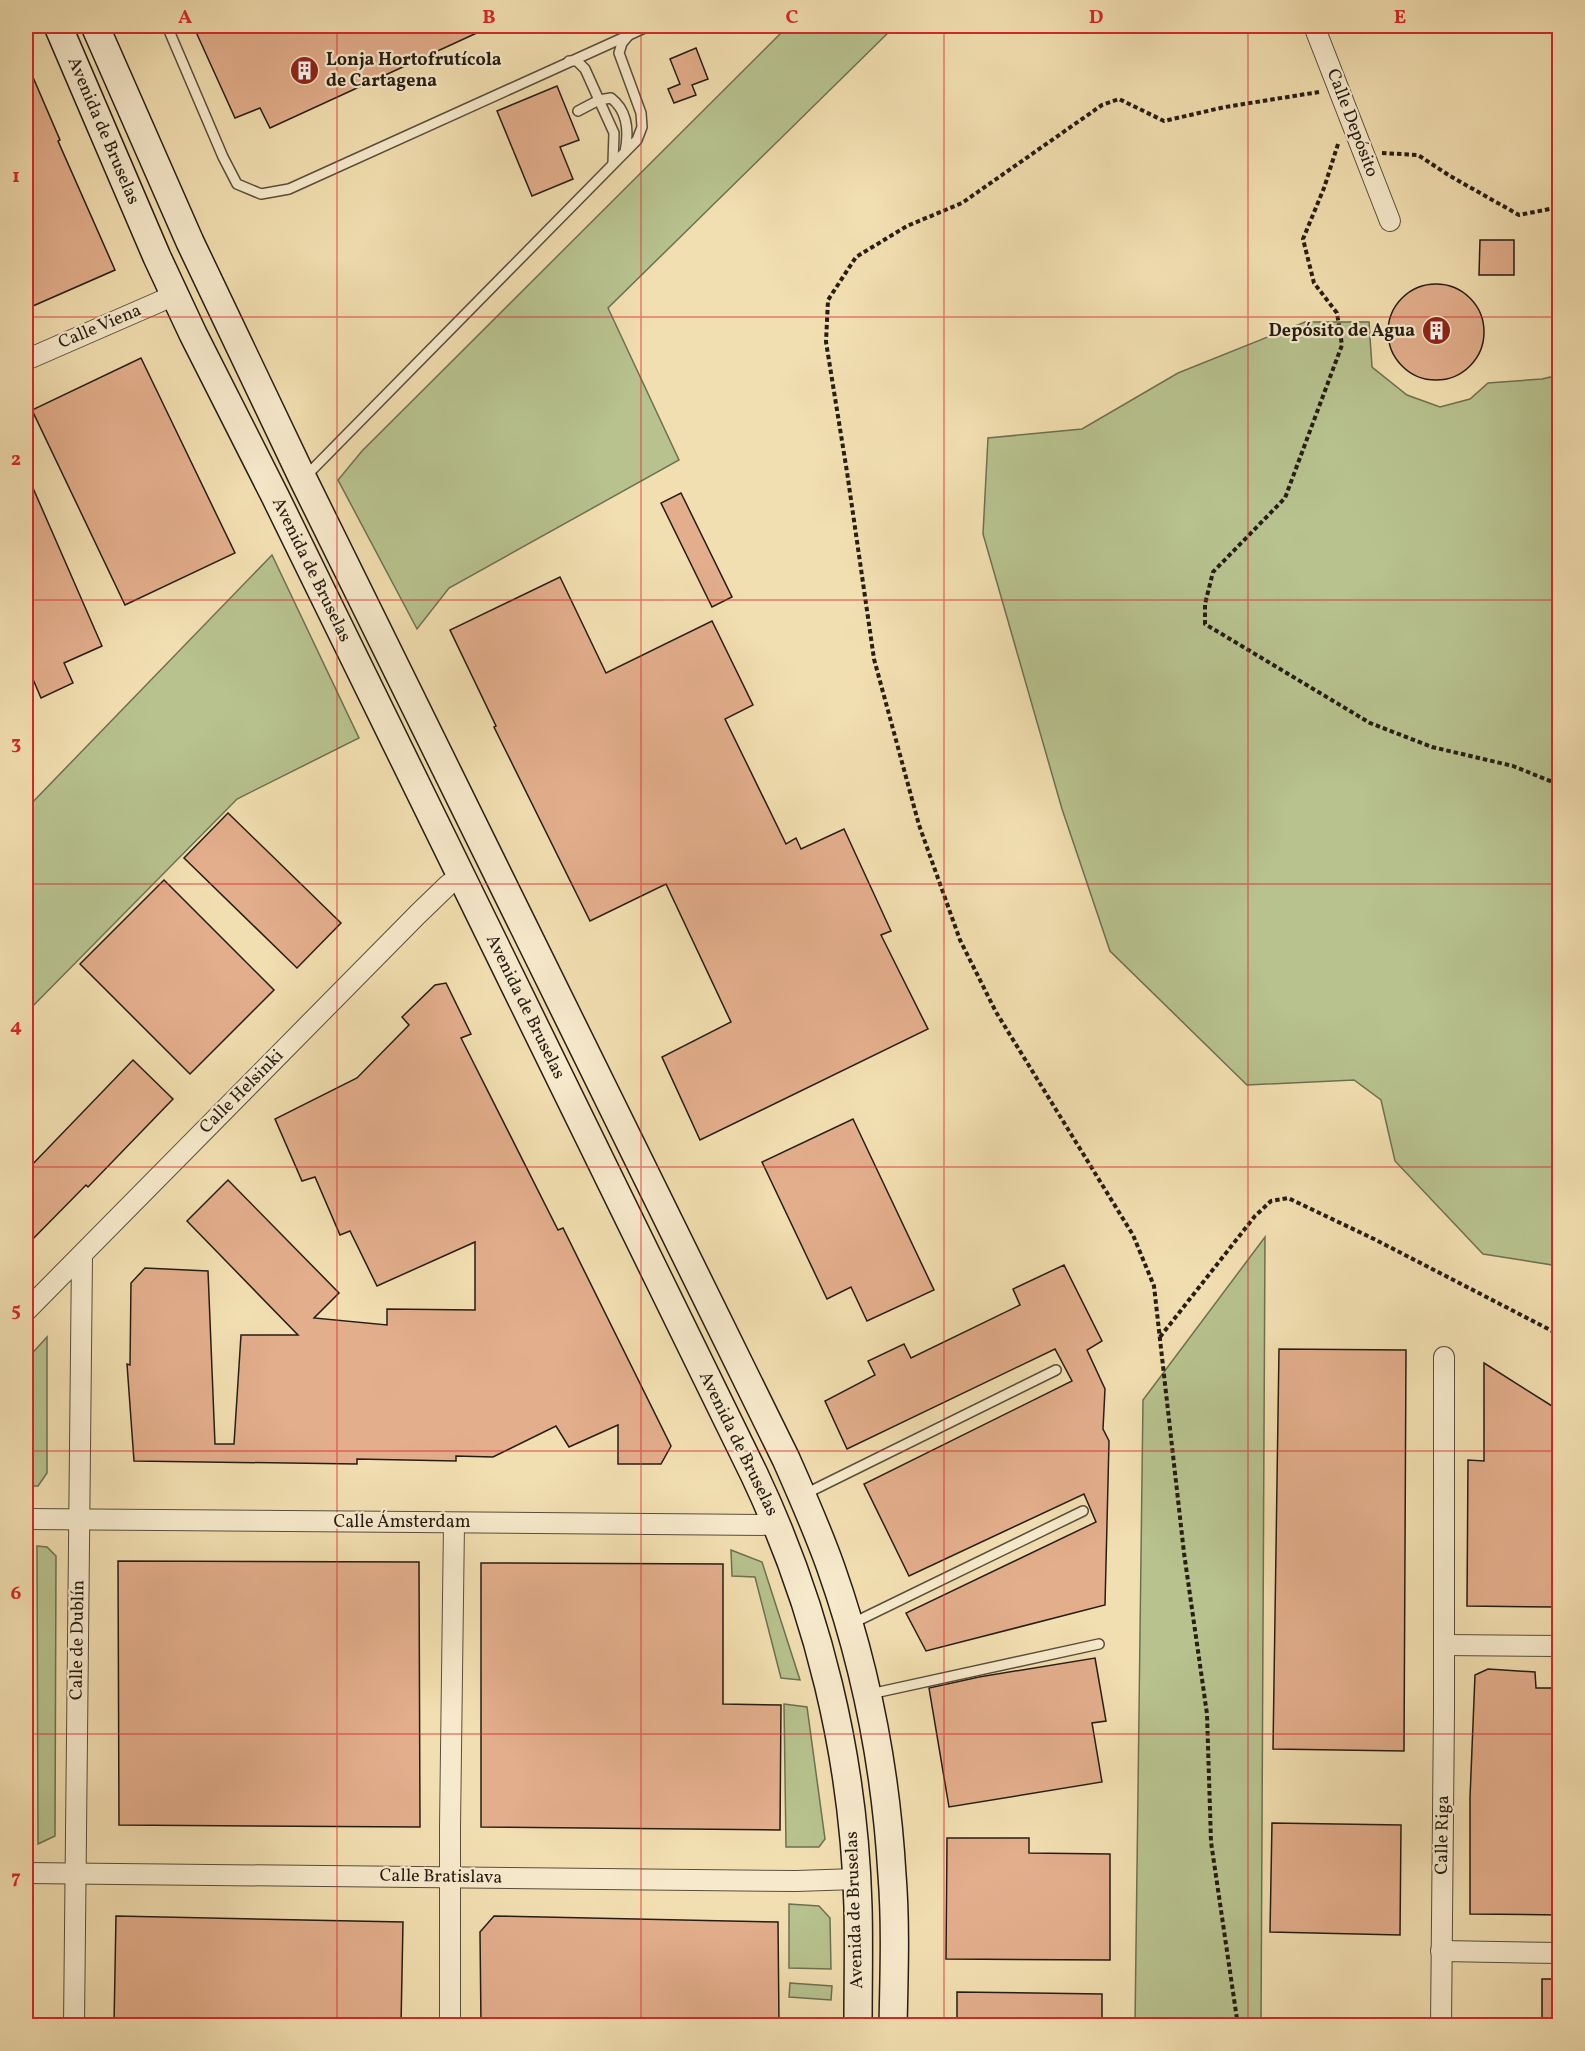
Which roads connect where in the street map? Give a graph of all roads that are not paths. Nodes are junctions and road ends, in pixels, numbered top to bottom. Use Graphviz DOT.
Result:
graph roads {
  1 [pos="58,26"];
  2 [pos="95,26"];
  3 [pos="167,26"];
  4 [pos="650,26"];
  5 [pos="1314,26"];
  6 [pos="629,34"];
  7 [pos="568,61"];
  8 [pos="599,100"];
  9 [pos="578,111"];
  10 [pos="625,152"];
  11 [pos="613,163"];
  12 [pos="1390,221"];
  13 [pos="208,281"];
  14 [pos="175,295"];
  15 [pos="26,360"];
  16 [pos="303,479"];
  17 [pos="275,496"];
  18 [pos="490,859"];
  19 [pos="460,876"];
  20 [pos="82,1255"];
  21 [pos="26,1311"];
  22 [pos="1444,1357"];
  23 [pos="1056,1370"];
  24 [pos="807,1505"];
  25 [pos="1083,1511"];
  26 [pos="26,1519"];
  27 [pos="79,1519"];
  28 [pos="454,1523"];
  29 [pos="777,1526"];
  30 [pos="849,1625"];
  31 [pos="1099,1644"];
  32 [pos="1444,1645"];
  33 [pos="1560,1646"];
  34 [pos="867,1695"];
  35 [pos="26,1873"];
  36 [pos="75,1873"];
  37 [pos="450,1876"];
  38 [pos="856,1879"];
  39 [pos="893,1879"];
  40 [pos="1441,1951"];
  41 [pos="1560,1953"];
  42 [pos="74,2025"];
  43 [pos="450,2025"];
  44 [pos="858,2025"];
  45 [pos="893,2025"];
  46 [pos="1441,2025"];
  1 -- 14 [label="main road, Avenida de Bruselas"];
  2 -- 13 [label="main road, Avenida de Bruselas"];
  3 -- 7 [label="lane"];
  4 -- 6 [label="lane"];
  5 -- 12 [label="street, Calle Depósito"];
  6 -- 7 [label="lane"];
  6 -- 10 [label="lane"];
  7 -- 8 [label="lane"];
  8 -- 9 [label="lane"];
  8 -- 10 [label="lane"];
  8 -- 11 [label="lane"];
  10 -- 11 [label="lane"];
  11 -- 16 [label="lane"];
  13 -- 14 [label="main road"];
  13 -- 16 [label="main road, Avenida de Bruselas"];
  14 -- 15 [label="street, Calle Viena"];
  14 -- 17 [label="main road, Avenida de Bruselas"];
  16 -- 17 [label="main road"];
  16 -- 18 [label="main road, Avenida de Bruselas"];
  17 -- 19 [label="main road, Avenida de Bruselas"];
  18 -- 19 [label="main road"];
  18 -- 24 [label="main road, Avenida de Bruselas"];
  19 -- 20 [label="street, Calle Helsinki"];
  19 -- 29 [label="main road, Avenida de Bruselas"];
  20 -- 21 [label="street, Calle Helsinki"];
  20 -- 27 [label="street, Calle de Dublín"];
  22 -- 32 [label="street, Calle Riga"];
  23 -- 24 [label="lane"];
  24 -- 29 [label="main road"];
  24 -- 30 [label="main road, Avenida de Bruselas"];
  25 -- 30 [label="lane"];
  26 -- 27 [label="street, Calle Ámsterdam"];
  27 -- 28 [label="street, Calle Ámsterdam"];
  27 -- 36 [label="street, Calle de Dublín"];
  28 -- 29 [label="street, Calle Ámsterdam"];
  28 -- 37 [label="street"];
  29 -- 38 [label="main road, Avenida de Bruselas"];
  30 -- 34 [label="main road, Avenida de Bruselas"];
  31 -- 34 [label="lane"];
  32 -- 33 [label="street"];
  32 -- 40 [label="street, Calle Riga"];
  34 -- 39 [label="main road, Avenida de Bruselas"];
  35 -- 36 [label="street, Calle Bratislava"];
  36 -- 37 [label="street, Calle Bratislava"];
  36 -- 42 [label="street, Calle de Dublín"];
  37 -- 38 [label="street, Calle Bratislava"];
  37 -- 43 [label="street"];
  38 -- 39 [label="main road"];
  38 -- 44 [label="main road, Avenida de Bruselas"];
  39 -- 45 [label="main road, Avenida de Bruselas"];
  40 -- 41 [label="street"];
  40 -- 46 [label="street, Calle Riga"];
}
